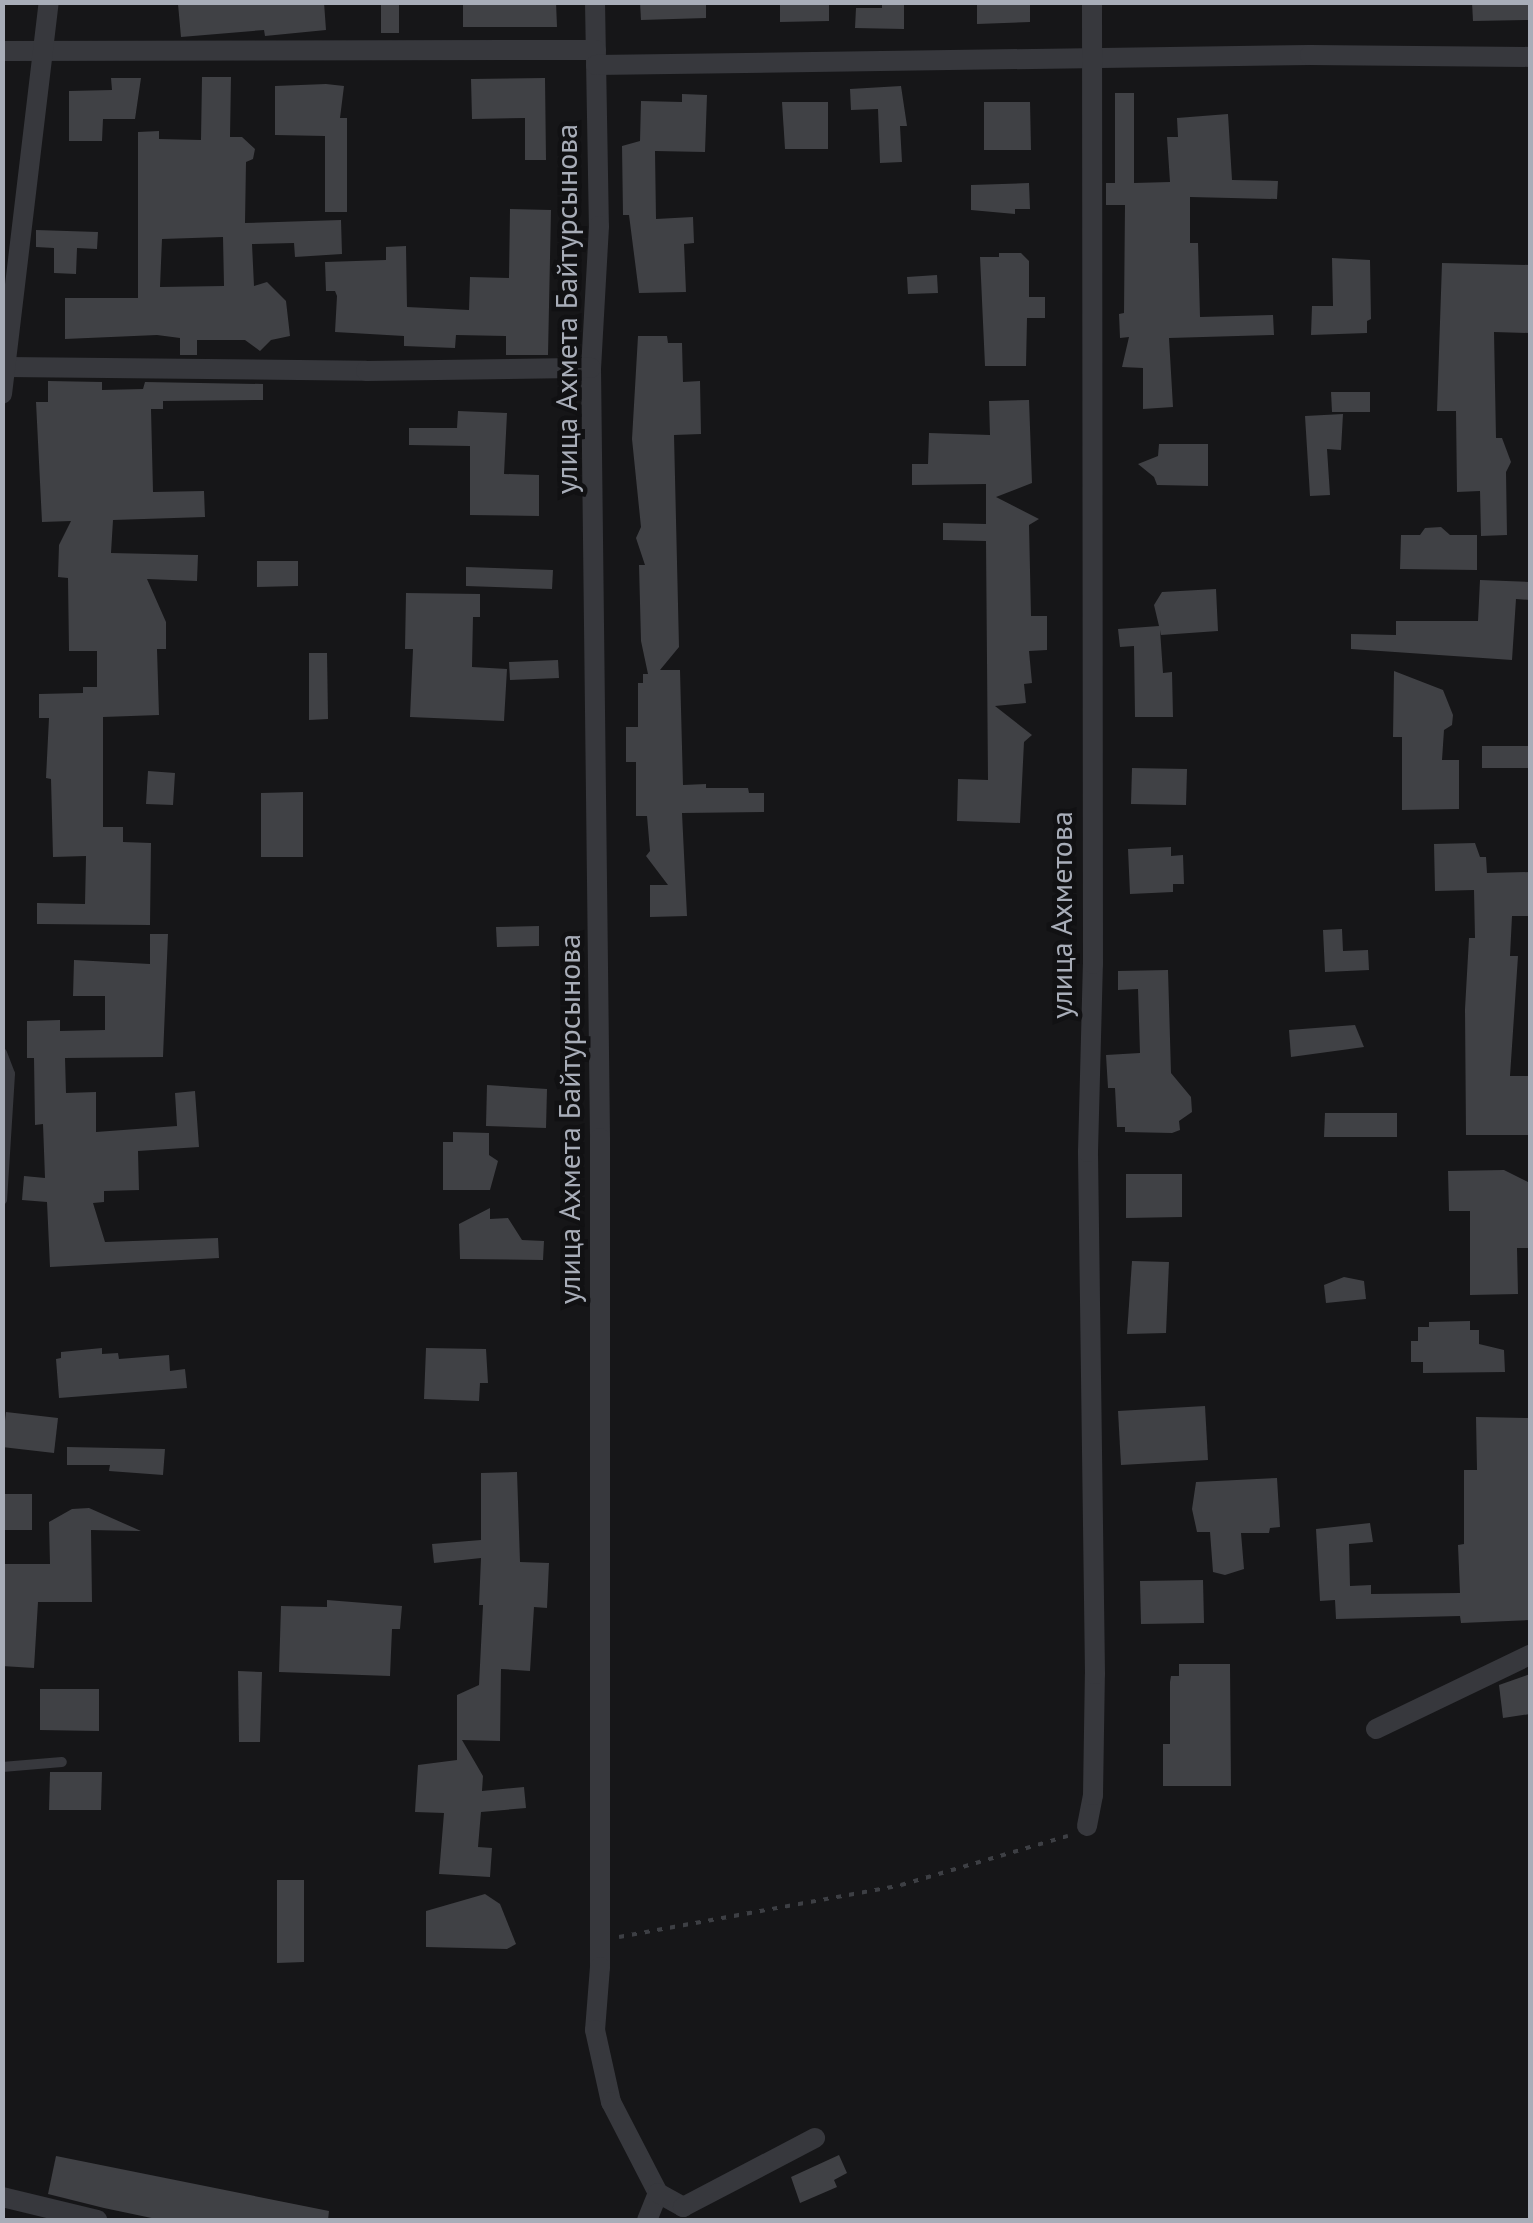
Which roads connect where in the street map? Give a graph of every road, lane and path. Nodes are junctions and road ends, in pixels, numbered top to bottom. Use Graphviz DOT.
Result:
graph roads {
  1 [pos="48,2"];
  2 [pos="595,2"];
  3 [pos="1092,2"];
  4 [pos="2,51"];
  5 [pos="40,54"];
  6 [pos="1530,57"];
  7 [pos="596,58"];
  8 [pos="1092,59"];
  9 [pos="7,367"];
  10 [pos="591,368"];
  11 [pos="2,394"];
  12 [pos="2,1053"];
  13 [pos="2,1200"];
  14 [pos="1530,1655"];
  15 [pos="1376,1729"];
  16 [pos="62,1762"];
  17 [pos="2,1767"];
  18 [pos="1087,1826"];
  19 [pos="599,1939"];
  20 [pos="815,2138"];
  21 [pos="658,2193"];
  22 [pos="2,2197"];
  23 [pos="676,2214"];
  24 [pos="97,2220"];
  25 [pos="647,2220"];
  1 -- 5 [label="street"];
  2 -- 7 [label="street, улица Ахмета Байтурсынова"];
  3 -- 8 [label="street, улица Ахметова"];
  4 -- 5 [label="street"];
  5 -- 7 [label="street"];
  5 -- 9 [label="street"];
  6 -- 8 [label="street"];
  7 -- 8 [label="street"];
  7 -- 10 [label="street, улица Ахмета Байтурсынова"];
  8 -- 18 [label="street, улица Ахметова"];
  9 -- 10 [label="street"];
  9 -- 11 [label="street"];
  10 -- 19 [label="street, улица Ахмета Байтурсынова"];
  12 -- 13 [label="lane"];
  14 -- 15 [label="street"];
  16 -- 17 [label="lane"];
  18 -- 19 [label="path"];
  19 -- 21 [label="street, улица Ахмета Байтурсынова"];
  20 -- 23 [label="street"];
  21 -- 23 [label="street"];
  21 -- 25 [label="street"];
  22 -- 24 [label="street"];
}
